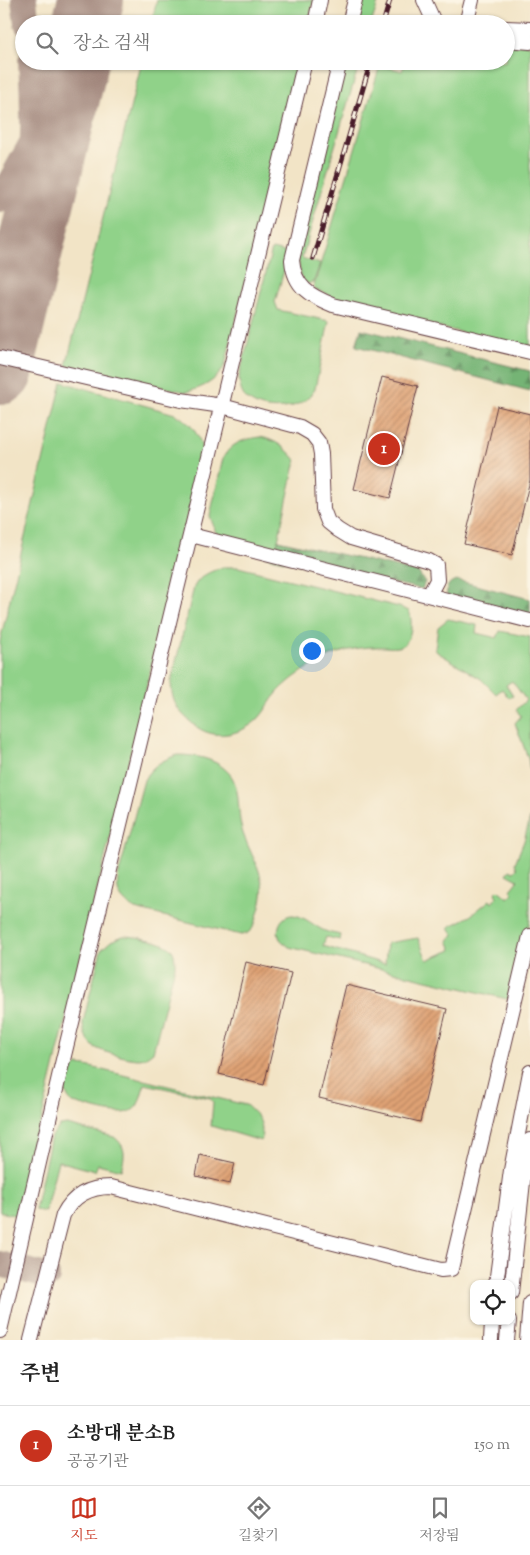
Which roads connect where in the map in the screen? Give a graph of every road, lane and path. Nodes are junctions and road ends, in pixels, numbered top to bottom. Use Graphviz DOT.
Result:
graph roads {
  1 [pos="320,0"];
  2 [pos="355,0"];
  3 [pos="424,0"];
  4 [pos="472,0"];
  5 [pos="317,15"];
  6 [pos="351,15"];
  7 [pos="431,15"];
  8 [pos="468,15"];
  9 [pos="515,28"];
  10 [pos="530,29"];
  11 [pos="515,41"];
  12 [pos="530,42"];
  13 [pos="304,70"];
  14 [pos="338,70"];
  15 [pos="530,352"];
  16 [pos="0,358"];
  17 [pos="222,406"];
  18 [pos="191,535"];
  19 [pos="428,595"];
  20 [pos="530,621"];
  21 [pos="530,936"];
  22 [pos="530,1072"];
  23 [pos="530,1140"];
  24 [pos="497,1280"];
  25 [pos="513,1280"];
  26 [pos="530,1303"];
  27 [pos="492,1325"];
  28 [pos="509,1325"];
  29 [pos="0,1331"];
  30 [pos="31,1340"];
  31 [pos="491,1340"];
  32 [pos="507,1340"];
  33 [pos="527,1340"];
  1 -- 5 [label="street"];
  2 -- 6 [label="street"];
  3 -- 7 [label="street"];
  4 -- 8 [label="street"];
  9 -- 10 [label="street"];
  11 -- 12 [label="street"];
  13 -- 17 [label="street"];
  14 -- 15 [label="street"];
  16 -- 17 [label="street"];
  17 -- 18 [label="street"];
  17 -- 19 [label="street"];
  18 -- 19 [label="street"];
  18 -- 29 [label="street"];
  19 -- 20 [label="street"];
  21 -- 30 [label="street"];
  22 -- 24 [label="street"];
  23 -- 25 [label="street"];
  26 -- 33 [label="street"];
  27 -- 31 [label="street"];
  28 -- 32 [label="street"];
}
